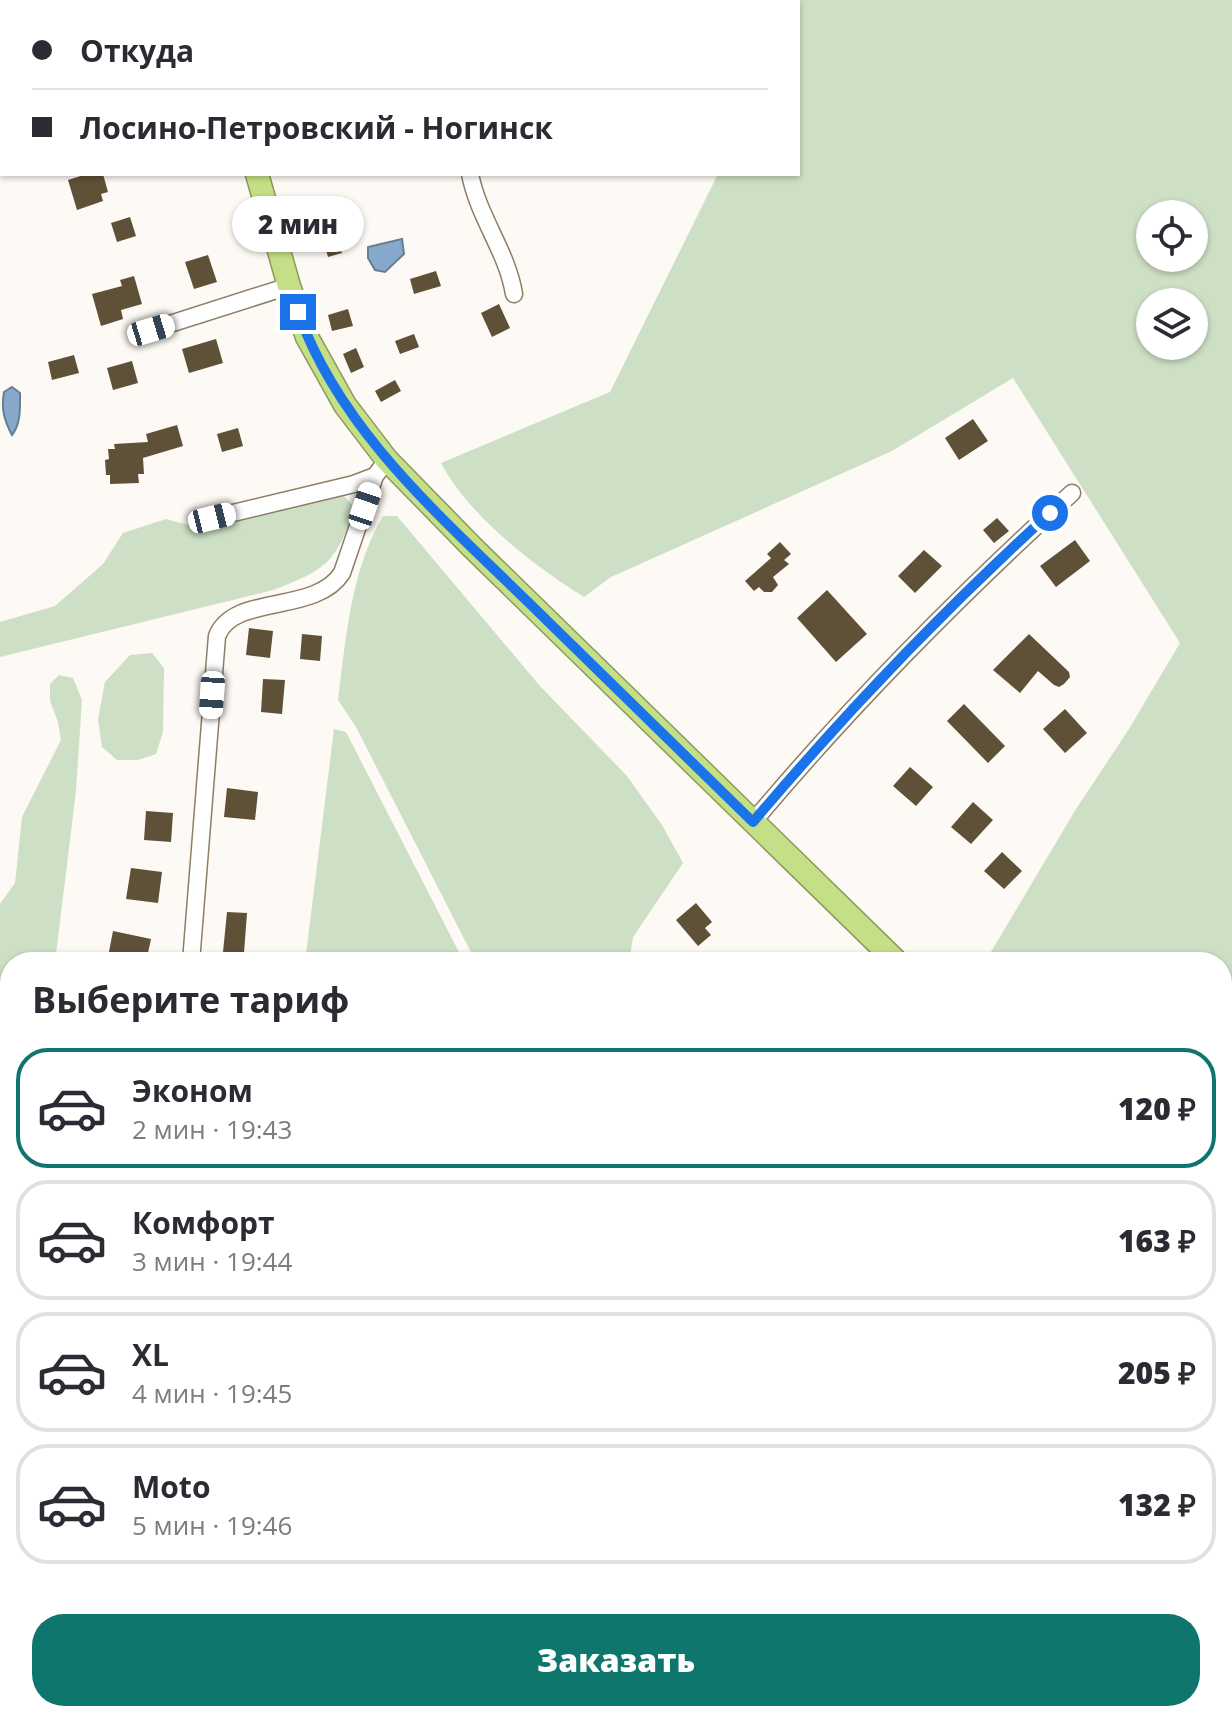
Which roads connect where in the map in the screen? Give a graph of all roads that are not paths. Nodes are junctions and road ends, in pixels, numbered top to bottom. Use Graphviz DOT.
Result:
graph roads {
  1 [pos="258,176"];
  2 [pos="471,176"];
  3 [pos="289,286"];
  4 [pos="514,294"];
  5 [pos="151,330"];
  6 [pos="381,468"];
  7 [pos="1072,493"];
  8 [pos="212,518"];
  9 [pos="753,822"];
  10 [pos="192,952"];
  11 [pos="887,952"];
  1 -- 3 [label="highway"];
  2 -- 4 [label="street"];
  3 -- 5 [label="street"];
  3 -- 6 [label="highway"];
  6 -- 8 [label="street"];
  6 -- 9 [label="highway"];
  6 -- 10 [label="street"];
  7 -- 9 [label="street"];
  9 -- 11 [label="highway"];
}
